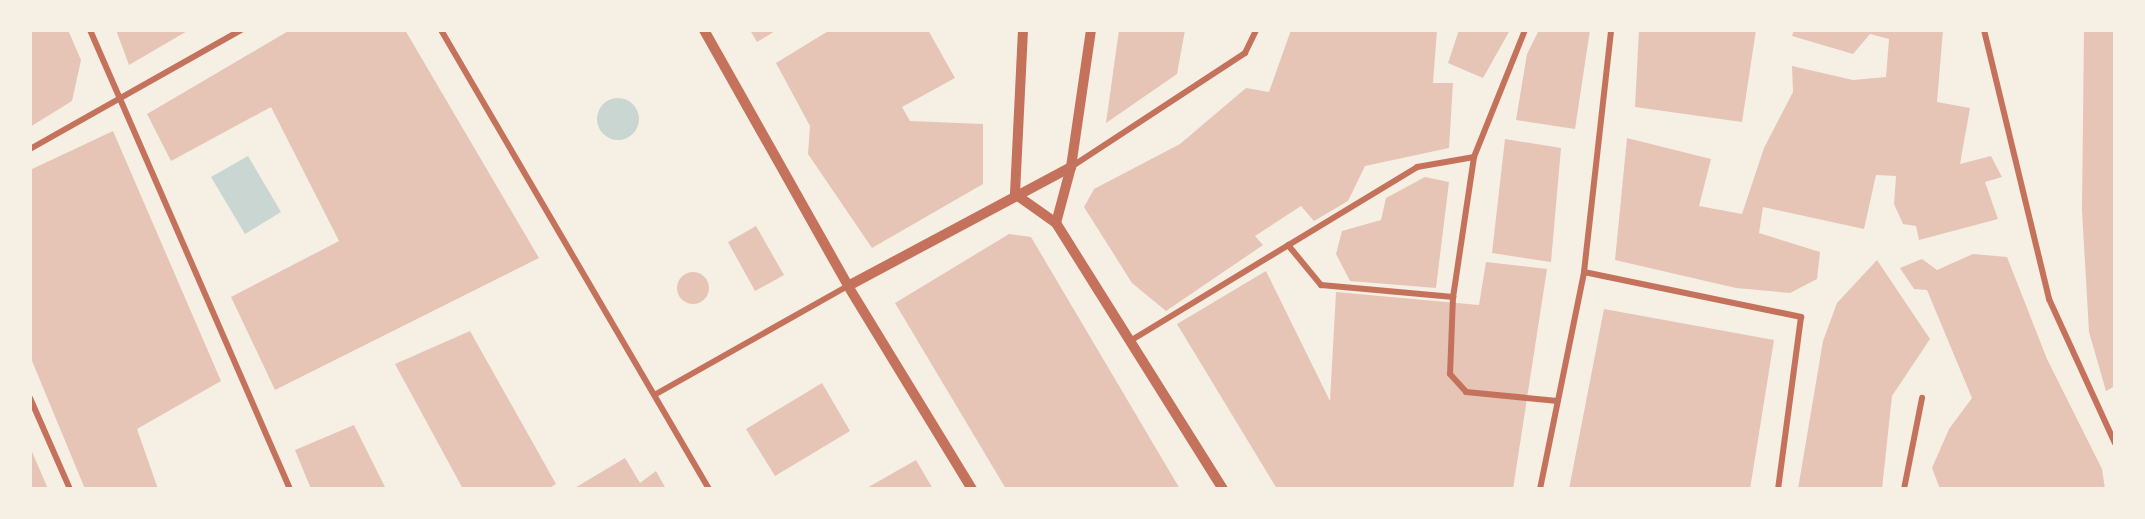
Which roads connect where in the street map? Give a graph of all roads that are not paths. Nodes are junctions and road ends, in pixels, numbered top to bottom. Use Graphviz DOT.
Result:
graph roads {
  1 [pos="90,30"];
  2 [pos="241,30"];
  3 [pos="441,30"];
  4 [pos="704,30"];
  5 [pos="1023,30"];
  6 [pos="1091,30"];
  7 [pos="1256,30"];
  8 [pos="1525,30"];
  9 [pos="1611,30"];
  10 [pos="1984,30"];
  11 [pos="120,102"];
  12 [pos="30,149"];
  13 [pos="1474,157"];
  14 [pos="1071,167"];
  15 [pos="1016,194"];
  16 [pos="1056,223"];
  17 [pos="1288,245"];
  18 [pos="1584,272"];
  19 [pos="848,286"];
  20 [pos="1453,297"];
  21 [pos="1130,341"];
  22 [pos="656,394"];
  23 [pos="30,398"];
  24 [pos="1923,398"];
  25 [pos="1558,401"];
  26 [pos="2115,442"];
  27 [pos="70,489"];
  28 [pos="290,489"];
  29 [pos="709,489"];
  30 [pos="972,489"];
  31 [pos="1223,489"];
  32 [pos="1540,489"];
  33 [pos="1778,489"];
  34 [pos="1904,489"];
  1 -- 11 [label="street"];
  2 -- 11 [label="street"];
  3 -- 22 [label="street"];
  4 -- 19 [label="street"];
  5 -- 15 [label="street"];
  6 -- 14 [label="street"];
  7 -- 14 [label="street"];
  8 -- 13 [label="street"];
  9 -- 18 [label="street"];
  10 -- 26 [label="street"];
  11 -- 12 [label="street"];
  11 -- 28 [label="street"];
  13 -- 17 [label="street"];
  13 -- 20 [label="street"];
  14 -- 15 [label="street"];
  14 -- 16 [label="street"];
  15 -- 16 [label="street"];
  15 -- 19 [label="street"];
  16 -- 21 [label="street"];
  17 -- 20 [label="street"];
  17 -- 21 [label="street"];
  18 -- 25 [label="street"];
  18 -- 33 [label="street"];
  19 -- 22 [label="street"];
  19 -- 30 [label="street"];
  20 -- 25 [label="street"];
  21 -- 31 [label="street"];
  22 -- 29 [label="street"];
  23 -- 27 [label="street"];
  24 -- 34 [label="street"];
  25 -- 32 [label="street"];
}
